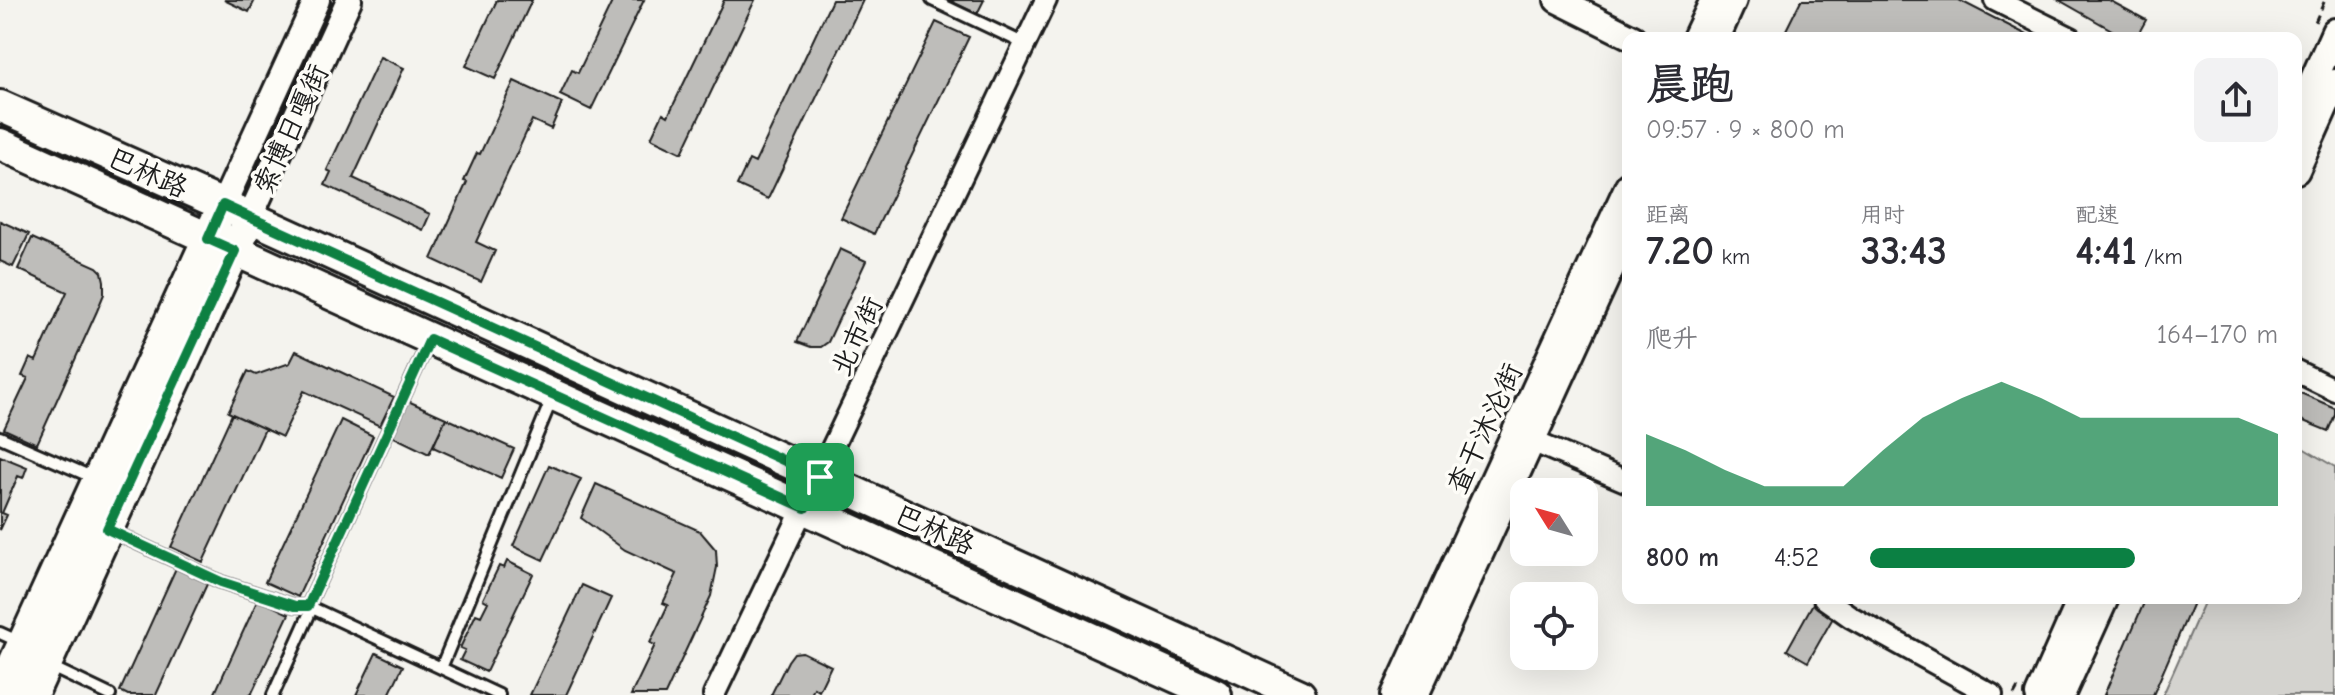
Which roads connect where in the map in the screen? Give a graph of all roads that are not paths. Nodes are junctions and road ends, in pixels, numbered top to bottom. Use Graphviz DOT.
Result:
graph roads {
  1 [pos="317,0"];
  2 [pos="349,0"];
  3 [pos="932,0"];
  4 [pos="1046,0"];
  5 [pos="1557,0"];
  6 [pos="1713,0"];
  7 [pos="1734,0"];
  8 [pos="1995,0"];
  9 [pos="1622,32"];
  10 [pos="1698,32"];
  11 [pos="1720,32"];
  12 [pos="2059,32"];
  13 [pos="2335,32"];
  14 [pos="1025,44"];
  15 [pos="2335,83"];
  16 [pos="0,106"];
  17 [pos="2302,106"];
  18 [pos="0,144"];
  19 [pos="2302,157"];
  20 [pos="1622,198"];
  21 [pos="237,211"];
  22 [pos="222,245"];
  23 [pos="1622,245"];
  24 [pos="430,339"];
  25 [pos="2302,374"];
  26 [pos="2335,390"];
  27 [pos="553,395"];
  28 [pos="0,437"];
  29 [pos="1532,441"];
  30 [pos="820,477"];
  31 [pos="1622,479"];
  32 [pos="98,480"];
  33 [pos="805,508"];
  34 [pos="107,529"];
  35 [pos="1833,604"];
  36 [pos="2079,604"];
  37 [pos="2102,604"];
  38 [pos="310,607"];
  39 [pos="12,638"];
  40 [pos="46,664"];
  41 [pos="441,668"];
  42 [pos="0,694"];
  43 [pos="32,695"];
  44 [pos="110,695"];
  45 [pos="273,695"];
  46 [pos="499,695"];
  47 [pos="714,695"];
  48 [pos="1216,695"];
  49 [pos="1300,695"];
  50 [pos="1394,695"];
  51 [pos="1416,695"];
  52 [pos="1992,695"];
  53 [pos="2039,695"];
  54 [pos="2061,695"];
  1 -- 21 [label="street, 索博日嘎街"];
  2 -- 21 [label="street, 索博日嘎街"];
  3 -- 14 [label="lane"];
  4 -- 14 [label="street, 北市街"];
  5 -- 9 [label="street"];
  6 -- 10 [label="street"];
  7 -- 11 [label="street"];
  8 -- 12 [label="street"];
  13 -- 17 [label="main road"];
  14 -- 30 [label="street, 北市街"];
  15 -- 19 [label="main road"];
  16 -- 21 [label="main road, 巴林路"];
  18 -- 22 [label="main road, 巴林路"];
  20 -- 50 [label="street, 查干沐沦街"];
  21 -- 22 [label="main road, 索博日嘎街"];
  21 -- 30 [label="main road, 巴林路"];
  22 -- 24 [label="main road, 巴林路"];
  22 -- 32 [label="main road, 索博日嘎街"];
  22 -- 34 [label="main road, 索博日嘎街"];
  23 -- 29 [label="street, 查干沐沦街"];
  24 -- 27 [label="main road, 巴林路"];
  24 -- 38 [label="lane"];
  25 -- 26 [label="street"];
  27 -- 33 [label="main road, 巴林路"];
  27 -- 41 [label="lane"];
  28 -- 32 [label="lane"];
  29 -- 31 [label="street"];
  29 -- 51 [label="street, 查干沐沦街"];
  30 -- 33 [label="street, 北市街"];
  30 -- 49 [label="main road, 巴林路"];
  32 -- 39 [label="main road, 索博日嘎街"];
  33 -- 47 [label="street, 北市街"];
  33 -- 48 [label="main road, 巴林路"];
  34 -- 38 [label="lane"];
  34 -- 40 [label="main road, 索博日嘎街"];
  35 -- 52 [label="street"];
  36 -- 53 [label="main road"];
  37 -- 54 [label="main road"];
  38 -- 41 [label="lane"];
  38 -- 45 [label="lane"];
  39 -- 42 [label="main road, 索博日嘎街"];
  40 -- 43 [label="main road, 索博日嘎街"];
  40 -- 44 [label="lane"];
  41 -- 46 [label="lane"];
}
